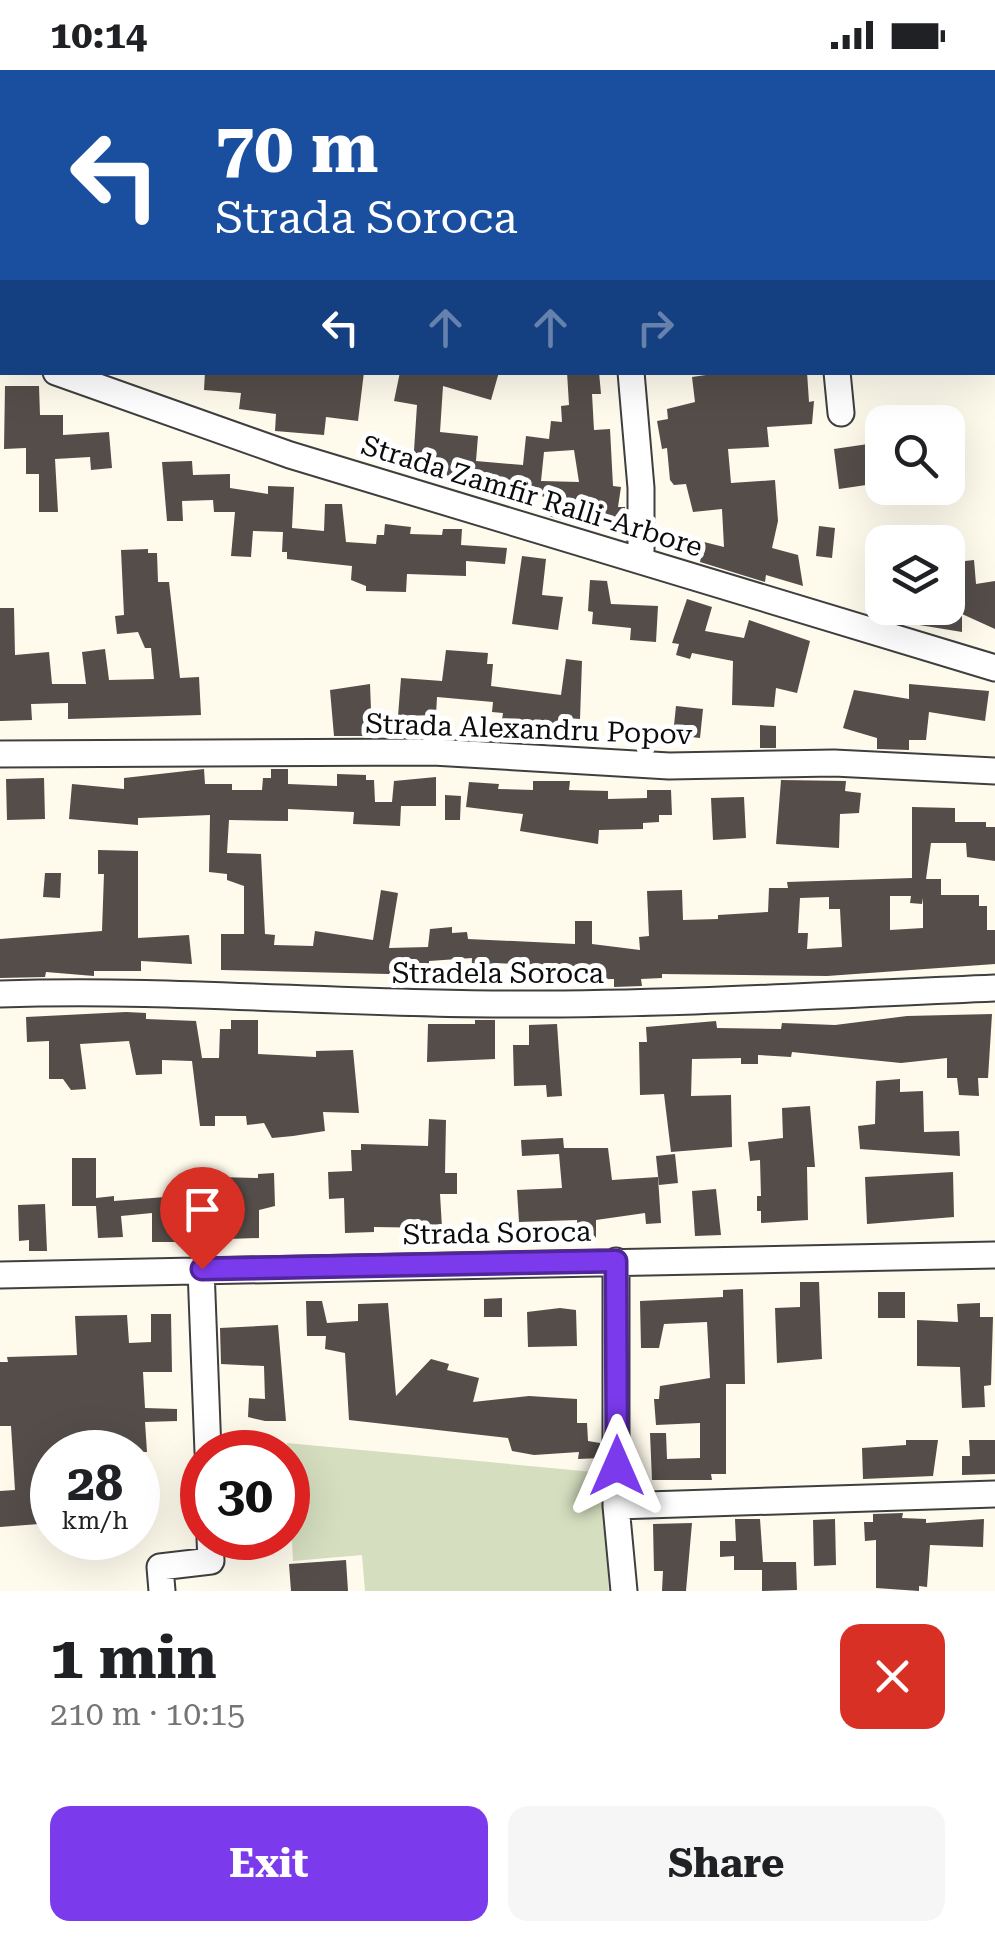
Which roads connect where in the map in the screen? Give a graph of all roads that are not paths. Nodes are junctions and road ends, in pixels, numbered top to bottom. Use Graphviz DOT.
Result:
graph roads {
  1 [pos="64,375"];
  2 [pos="631,375"];
  3 [pos="837,375"];
  4 [pos="841,413"];
  5 [pos="642,560"];
  6 [pos="995,668"];
  7 [pos="0,754"];
  8 [pos="995,771"];
  9 [pos="995,988"];
  10 [pos="0,994"];
  11 [pos="995,1255"];
  12 [pos="616,1261"];
  13 [pos="202,1269"];
  14 [pos="0,1275"];
  15 [pos="207,1430"];
  16 [pos="995,1494"];
  17 [pos="616,1506"];
  18 [pos="211,1560"];
  19 [pos="162,1591"];
  20 [pos="624,1591"];
  1 -- 5 [label="street, Strada Zamfir Ralli-Arbore"];
  2 -- 5 [label="street"];
  3 -- 4 [label="street"];
  5 -- 6 [label="street, Strada Zamfir Ralli-Arbore"];
  7 -- 8 [label="street, Strada Alexandru Popov"];
  9 -- 10 [label="street, Stradela Sorocа"];
  11 -- 12 [label="street, Strada Soroca"];
  12 -- 13 [label="street, Strada Soroca"];
  12 -- 17 [label="street"];
  13 -- 14 [label="street, Strada Soroca"];
  13 -- 15 [label="street"];
  16 -- 17 [label="street"];
  17 -- 20 [label="street"];
  18 -- 19 [label="street"];
}
